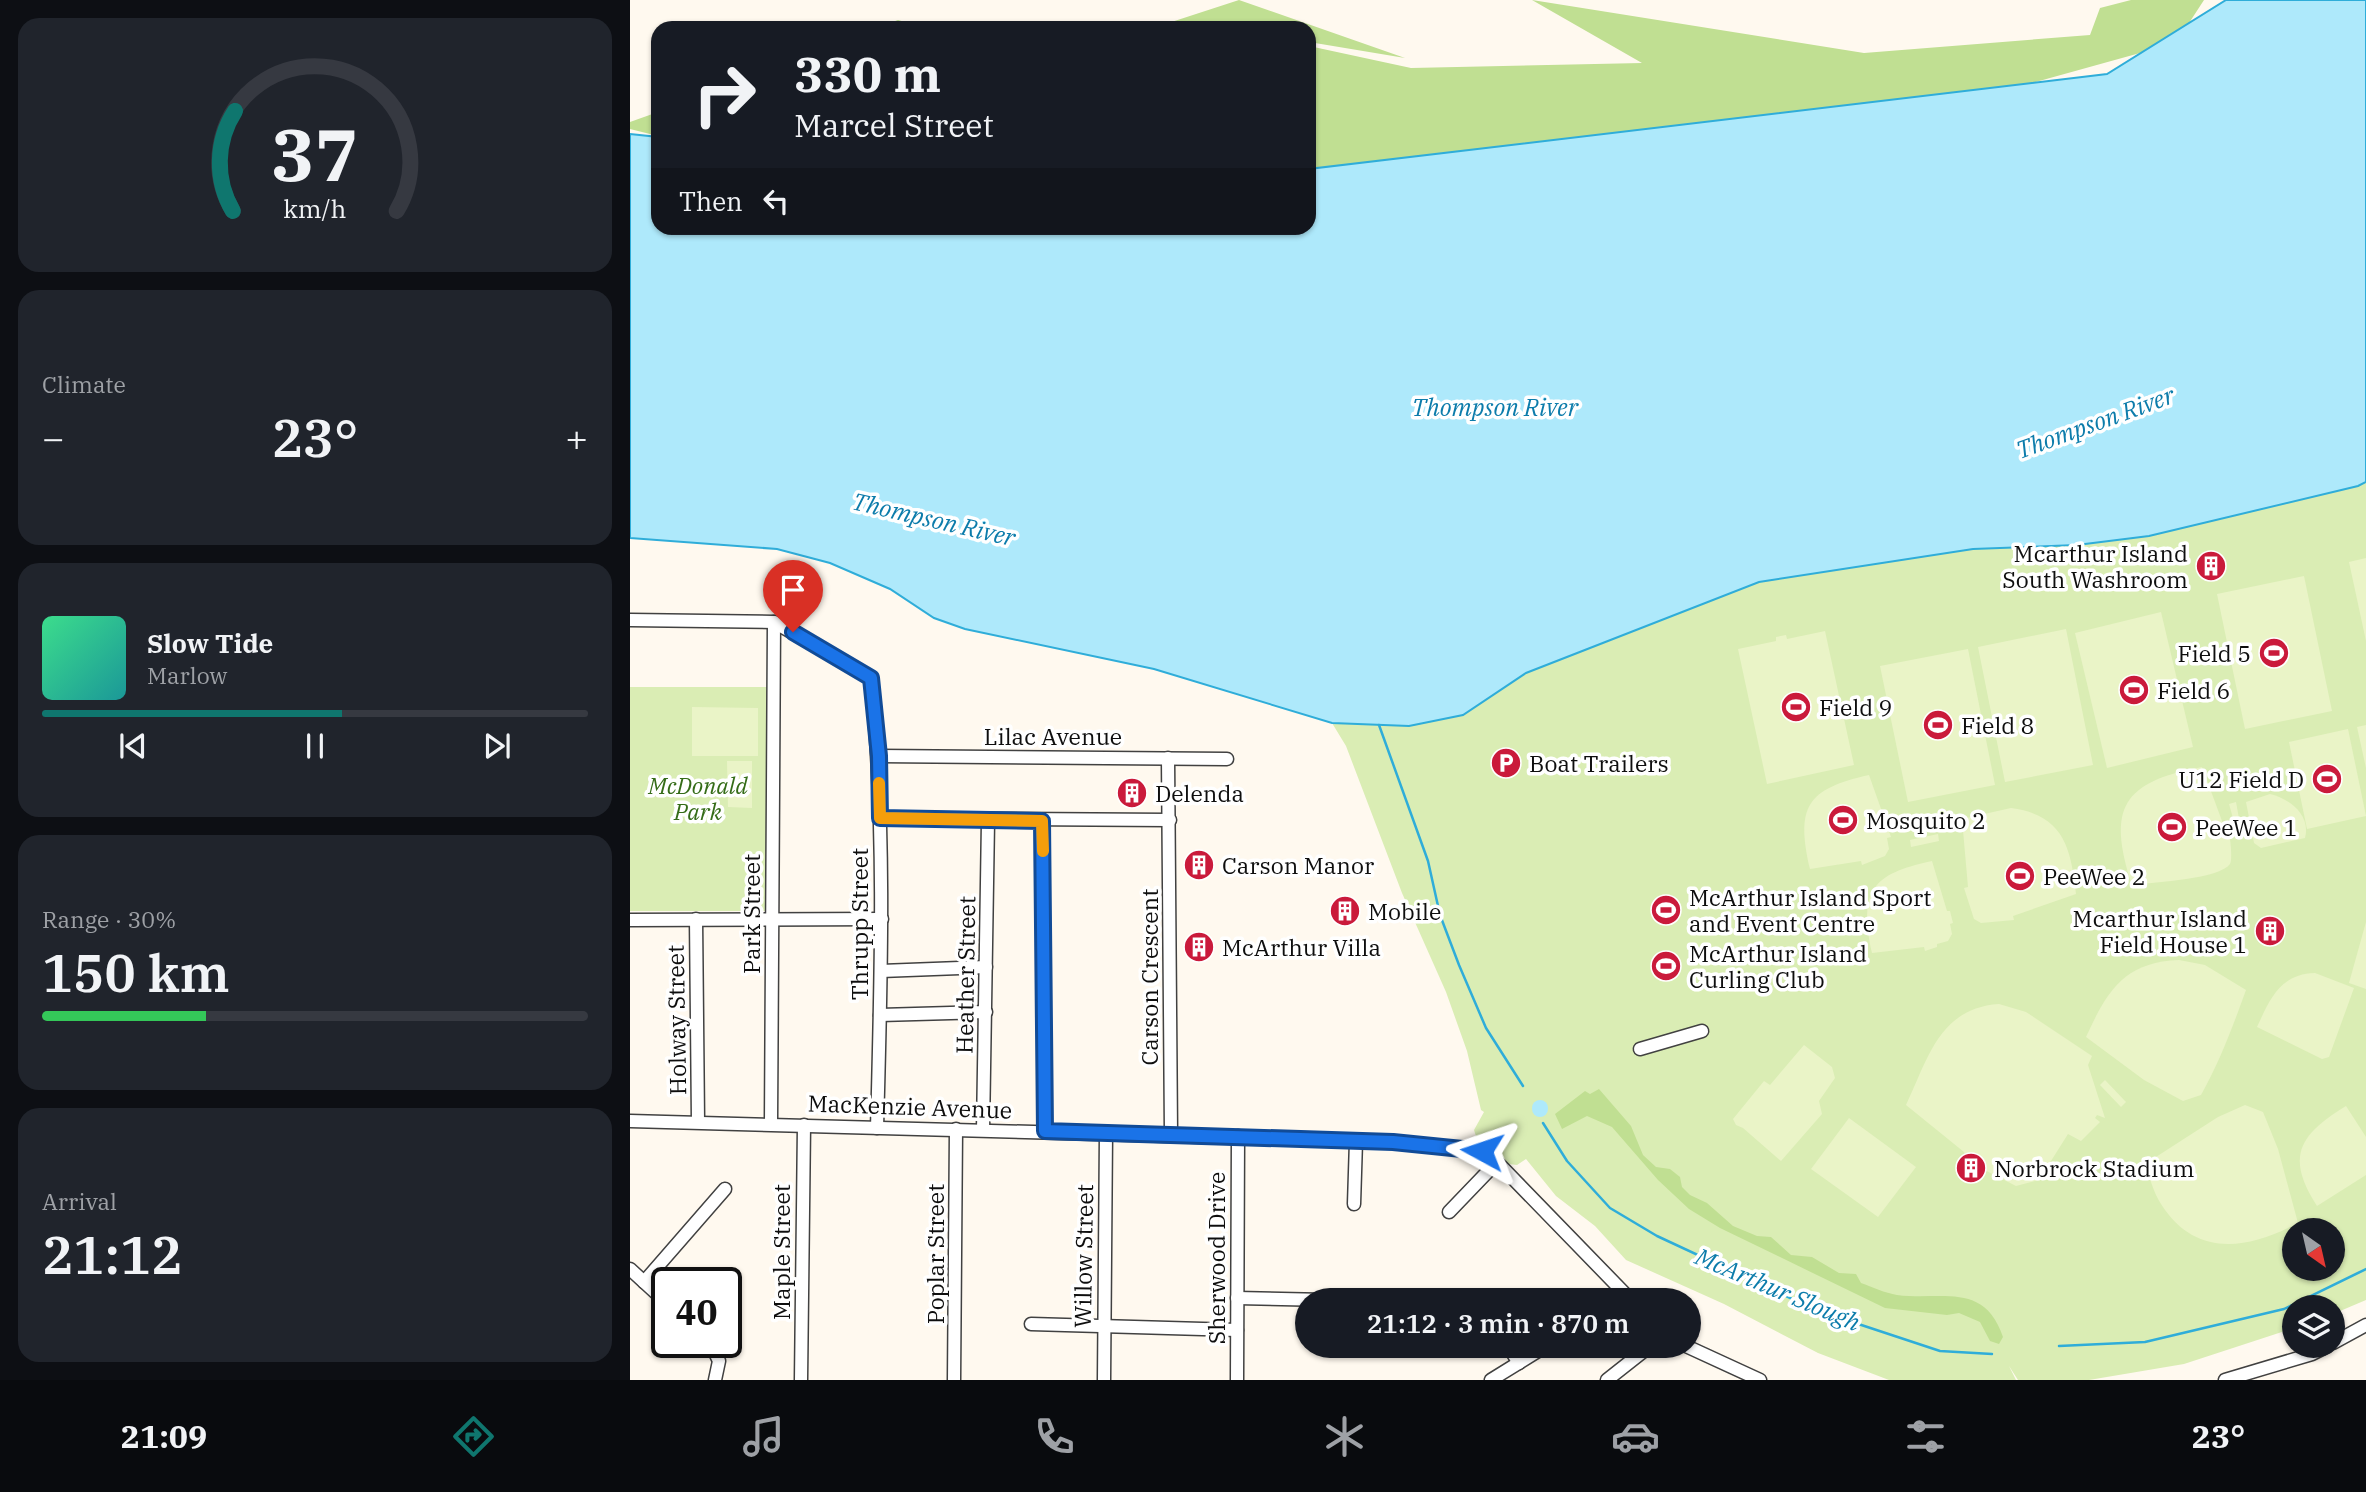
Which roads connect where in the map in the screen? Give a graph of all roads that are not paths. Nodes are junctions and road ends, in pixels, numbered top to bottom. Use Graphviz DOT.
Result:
graph roads {
  1 [pos="630,620"];
  2 [pos="774,622"];
  3 [pos="879,756"];
  4 [pos="1168,758"];
  5 [pos="1227,759"];
  6 [pos="880,818"];
  7 [pos="1170,820"];
  8 [pos="988,821"];
  9 [pos="1042,821"];
  10 [pos="630,919"];
  11 [pos="696,919"];
  12 [pos="882,919"];
  13 [pos="772,921"];
  14 [pos="986,967"];
  15 [pos="881,971"];
  16 [pos="986,1012"];
  17 [pos="880,1015"];
  18 [pos="1702,1031"];
  19 [pos="1640,1049"];
  20 [pos="633,1121"];
  21 [pos="698,1121"];
  22 [pos="771,1124"];
  23 [pos="804,1125"];
  24 [pos="877,1128"];
  25 [pos="956,1129"];
  26 [pos="983,1130"];
  27 [pos="1045,1131"];
  28 [pos="1106,1132"];
  29 [pos="1171,1134"];
  30 [pos="1238,1136"];
  31 [pos="1356,1141"];
  32 [pos="1497,1161"];
  33 [pos="725,1189"];
  34 [pos="1354,1204"];
  35 [pos="1448,1212"];
  36 [pos="630,1269"];
  37 [pos="644,1282"];
  38 [pos="651,1288"];
  39 [pos="1619,1288"];
  40 [pos="1237,1298"];
  41 [pos="1295,1299"];
  42 [pos="1031,1324"];
  43 [pos="2366,1325"];
  44 [pos="1103,1326"];
  45 [pos="1237,1330"];
  46 [pos="2345,1336"];
  47 [pos="1701,1353"];
  48 [pos="718,1358"];
  49 [pos="1516,1358"];
  50 [pos="1527,1358"];
  51 [pos="1635,1358"];
  52 [pos="2299,1358"];
  53 [pos="1519,1363"];
  54 [pos="715,1380"];
  55 [pos="801,1380"];
  56 [pos="954,1380"];
  57 [pos="1104,1380"];
  58 [pos="1237,1380"];
  59 [pos="1491,1380"];
  60 [pos="1607,1380"];
  61 [pos="1760,1380"];
  62 [pos="2225,1380"];
  1 -- 2 [label="street"];
  2 -- 3 [label="street, Thrupp Street"];
  2 -- 13 [label="street, Park Street"];
  3 -- 4 [label="street, Lilac Avenue"];
  3 -- 6 [label="street, Thrupp Street"];
  4 -- 5 [label="street, Lilac Avenue"];
  4 -- 7 [label="street, Carson Crescent"];
  6 -- 8 [label="street"];
  6 -- 12 [label="street, Thrupp Street"];
  7 -- 9 [label="street"];
  7 -- 29 [label="street, Carson Crescent"];
  8 -- 9 [label="street"];
  8 -- 14 [label="street, Heather Street"];
  9 -- 27 [label="street"];
  10 -- 11 [label="street"];
  11 -- 13 [label="street"];
  11 -- 21 [label="street, Holway Street"];
  12 -- 13 [label="street"];
  12 -- 15 [label="street, Thrupp Street"];
  13 -- 22 [label="street, Park Street"];
  14 -- 15 [label="street"];
  14 -- 16 [label="street, Heather Street"];
  15 -- 17 [label="street, Thrupp Street"];
  16 -- 17 [label="street"];
  16 -- 26 [label="street, Heather Street"];
  17 -- 24 [label="street, Thrupp Street"];
  18 -- 19 [label="street"];
  20 -- 21 [label="street, MacKenzie Avenue"];
  21 -- 22 [label="street, MacKenzie Avenue"];
  22 -- 23 [label="street, MacKenzie Avenue"];
  23 -- 24 [label="street, MacKenzie Avenue"];
  23 -- 55 [label="street, Maple Street"];
  24 -- 25 [label="street, MacKenzie Avenue"];
  25 -- 26 [label="street, MacKenzie Avenue"];
  25 -- 56 [label="street, Poplar Street"];
  26 -- 27 [label="street, MacKenzie Avenue"];
  27 -- 28 [label="street, MacKenzie Avenue"];
  28 -- 29 [label="street, MacKenzie Avenue"];
  28 -- 44 [label="street, Willow Street"];
  29 -- 30 [label="street, MacKenzie Avenue"];
  30 -- 31 [label="street, MacKenzie Avenue"];
  30 -- 40 [label="street, Sherwood Drive"];
  31 -- 32 [label="street, MacKenzie Avenue"];
  31 -- 34 [label="street"];
  32 -- 35 [label="street"];
  32 -- 39 [label="street"];
  33 -- 37 [label="street"];
  36 -- 37 [label="street"];
  37 -- 38 [label="street"];
  40 -- 41 [label="street"];
  40 -- 45 [label="street, Sherwood Drive"];
  42 -- 44 [label="street"];
  43 -- 46 [label="street"];
  44 -- 45 [label="street"];
  44 -- 57 [label="street, Willow Street"];
  45 -- 58 [label="street, Sherwood Drive"];
  47 -- 61 [label="street"];
  48 -- 54 [label="street"];
  49 -- 53 [label="street"];
  50 -- 53 [label="street"];
  51 -- 60 [label="street"];
  52 -- 62 [label="street"];
  53 -- 59 [label="street"];
}
